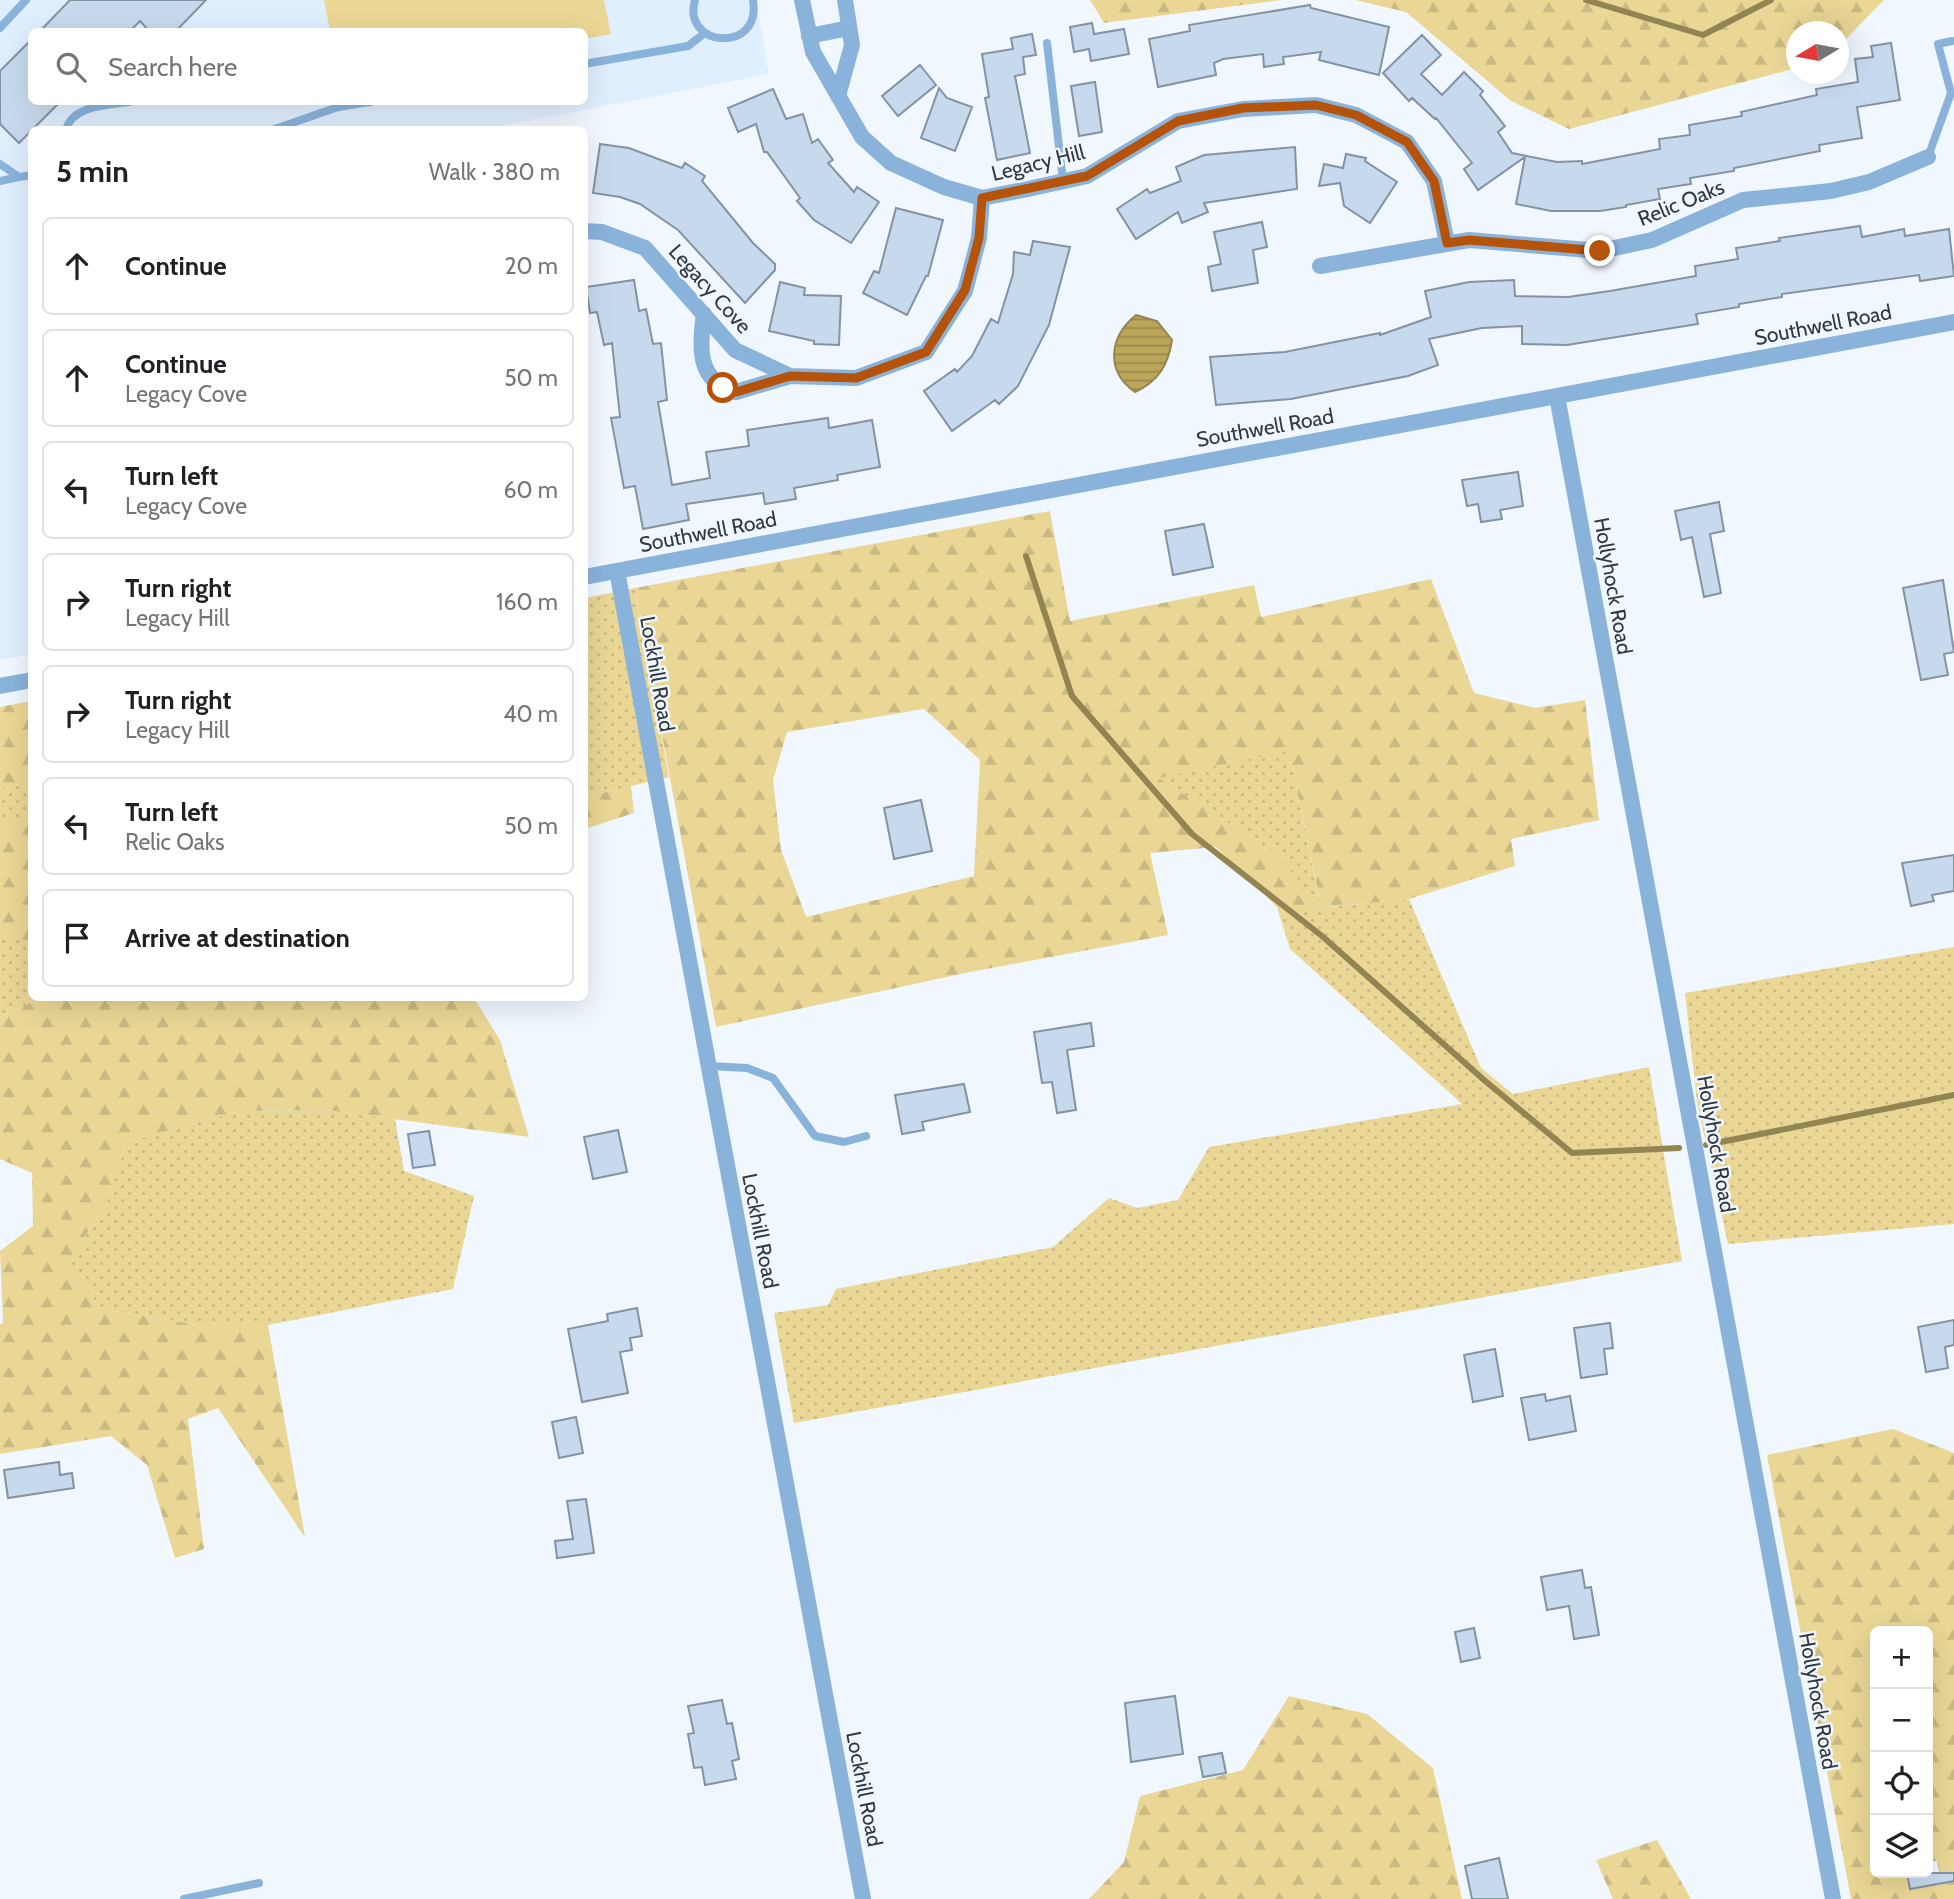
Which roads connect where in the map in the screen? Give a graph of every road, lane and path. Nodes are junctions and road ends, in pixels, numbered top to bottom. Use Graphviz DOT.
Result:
graph roads {
  1 [pos="26,0"];
  2 [pos="695,0"];
  3 [pos="753,0"];
  4 [pos="802,0"];
  5 [pos="845,0"];
  6 [pos="0,28"];
  7 [pos="849,28"];
  8 [pos="705,33"];
  9 [pos="808,36"];
  10 [pos="1952,41"];
  11 [pos="1047,43"];
  12 [pos="588,63"];
  13 [pos="838,96"];
  14 [pos="112,105"];
  15 [pos="320,105"];
  16 [pos="356,105"];
  17 [pos="324,112"];
  18 [pos="68,126"];
  19 [pos="284,126"];
  20 [pos="1928,157"];
  21 [pos="0,164"];
  22 [pos="28,176"];
  23 [pos="19,177"];
  24 [pos="0,181"];
  25 [pos="1063,181"];
  26 [pos="982,198"];
  27 [pos="588,232"];
  28 [pos="1447,243"];
  29 [pos="1320,266"];
  30 [pos="704,314"];
  31 [pos="1954,322"];
  32 [pos="790,376"];
  33 [pos="1557,396"];
  34 [pos="617,571"];
  35 [pos="588,576"];
  36 [pos="28,681"];
  37 [pos="0,686"];
  38 [pos="709,1066"];
  39 [pos="866,1136"];
  40 [pos="259,1883"];
  41 [pos="184,1899"];
  42 [pos="863,1899"];
  43 [pos="1833,1899"];
  1 -- 6 [label="lane"];
  2 -- 8 [label="lane"];
  3 -- 8 [label="lane"];
  4 -- 9 [label="street, Legacy Hill"];
  5 -- 7 [label="street"];
  7 -- 9 [label="street"];
  7 -- 13 [label="street"];
  8 -- 12 [label="lane"];
  9 -- 13 [label="street, Legacy Hill"];
  10 -- 20 [label="lane"];
  11 -- 25 [label="lane"];
  13 -- 26 [label="street, Legacy Hill"];
  14 -- 18 [label="lane"];
  15 -- 17 [label="lane"];
  16 -- 17 [label="lane"];
  17 -- 19 [label="lane"];
  20 -- 28 [label="street, Relic Oaks"];
  21 -- 23 [label="lane"];
  22 -- 23 [label="lane"];
  23 -- 24 [label="lane"];
  25 -- 26 [label="street, Legacy Hill"];
  25 -- 28 [label="street, Legacy Hill"];
  26 -- 32 [label="street, Legacy Cove"];
  27 -- 30 [label="street, Legacy Cove"];
  28 -- 29 [label="street, Relic Oaks"];
  30 -- 32 [label="street, Legacy Cove"];
  30 -- 32 [label="street"];
  31 -- 33 [label="street, Southwell Road"];
  33 -- 34 [label="street, Southwell Road"];
  33 -- 43 [label="street, Hollyhock Road"];
  34 -- 35 [label="street, Southwell Road"];
  34 -- 38 [label="street, Lockhill Road"];
  36 -- 37 [label="street"];
  38 -- 39 [label="lane"];
  38 -- 42 [label="street, Lockhill Road"];
  40 -- 41 [label="lane"];
}
